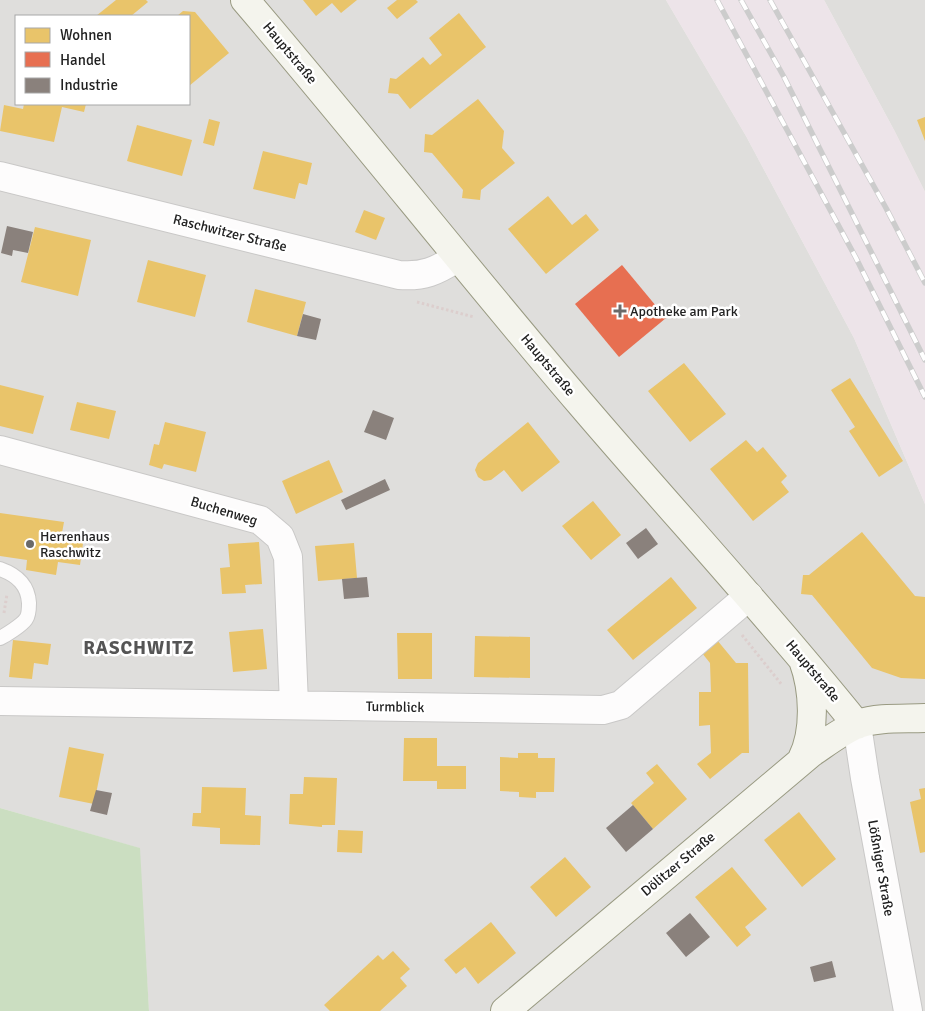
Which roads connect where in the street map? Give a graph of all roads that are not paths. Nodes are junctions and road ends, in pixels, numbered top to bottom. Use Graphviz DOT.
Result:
graph roads {
  1 [pos="245,0"];
  2 [pos="0,176"];
  3 [pos="457,258"];
  4 [pos="0,450"];
  5 [pos="5,571"];
  6 [pos="749,596"];
  7 [pos="0,638"];
  8 [pos="802,656"];
  9 [pos="0,701"];
  10 [pos="294,704"];
  11 [pos="925,718"];
  12 [pos="857,725"];
  13 [pos="802,759"];
  14 [pos="505,1011"];
  15 [pos="908,1011"];
  1 -- 3 [label="main road, Hauptstraße"];
  2 -- 3 [label="street, Raschwitzer Straße"];
  3 -- 6 [label="main road, Hauptstraße"];
  4 -- 10 [label="street, Buchenweg"];
  5 -- 7 [label="lane"];
  6 -- 8 [label="main road, Hauptstraße"];
  6 -- 10 [label="street, Turmblick"];
  8 -- 12 [label="main road, Hauptstraße"];
  8 -- 13 [label="main road"];
  9 -- 10 [label="street, Turmblick"];
  11 -- 12 [label="main road, Dölitzer Straße"];
  12 -- 13 [label="main road, Dölitzer Straße"];
  12 -- 15 [label="street, Lößniger Straße"];
  13 -- 14 [label="main road, Dölitzer Straße"];
}
